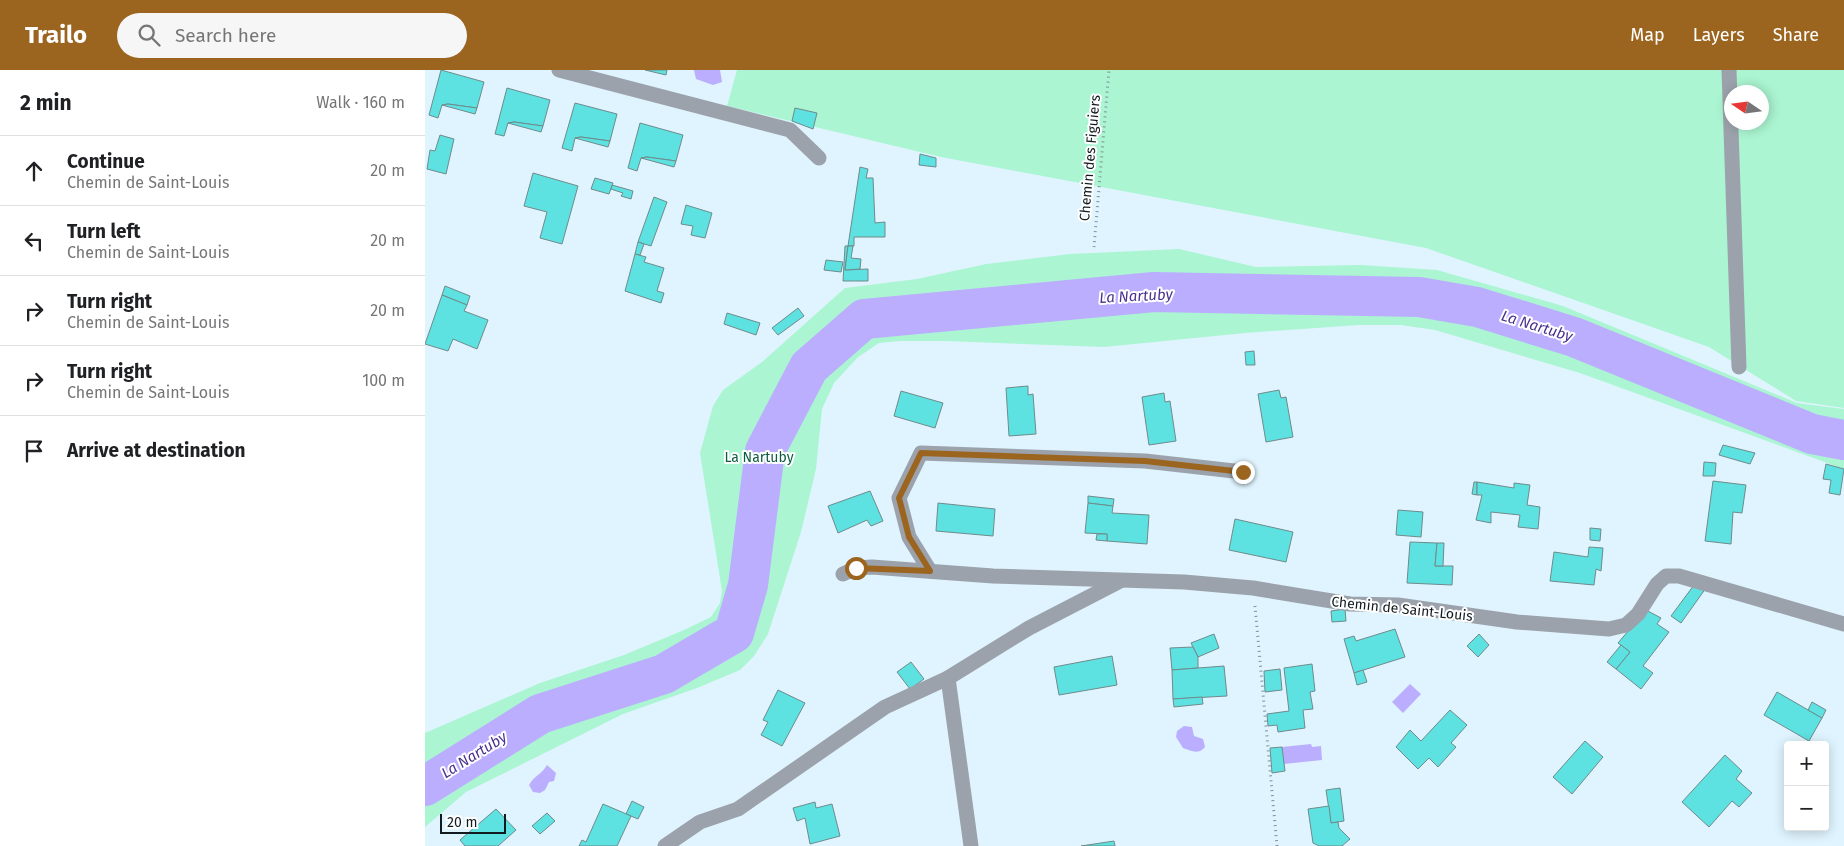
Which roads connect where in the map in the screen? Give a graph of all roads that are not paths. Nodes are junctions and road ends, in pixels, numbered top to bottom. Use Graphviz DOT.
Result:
graph roads {
  1 [pos="559,70"];
  2 [pos="1729,70"];
  3 [pos="819,158"];
  4 [pos="1739,367"];
  5 [pos="1243,472"];
  6 [pos="930,571"];
  7 [pos="843,574"];
  8 [pos="1122,580"];
  9 [pos="1844,624"];
  10 [pos="948,678"];
  11 [pos="665,846"];
  12 [pos="971,846"];
  1 -- 3 [label="street"];
  2 -- 4 [label="street"];
  5 -- 6 [label="street"];
  6 -- 7 [label="street, Chemin de Saint-Louis"];
  6 -- 8 [label="street, Chemin de Saint-Louis"];
  8 -- 9 [label="street, Chemin de Saint-Louis"];
  8 -- 10 [label="street"];
  10 -- 11 [label="street"];
  10 -- 12 [label="street"];
}
